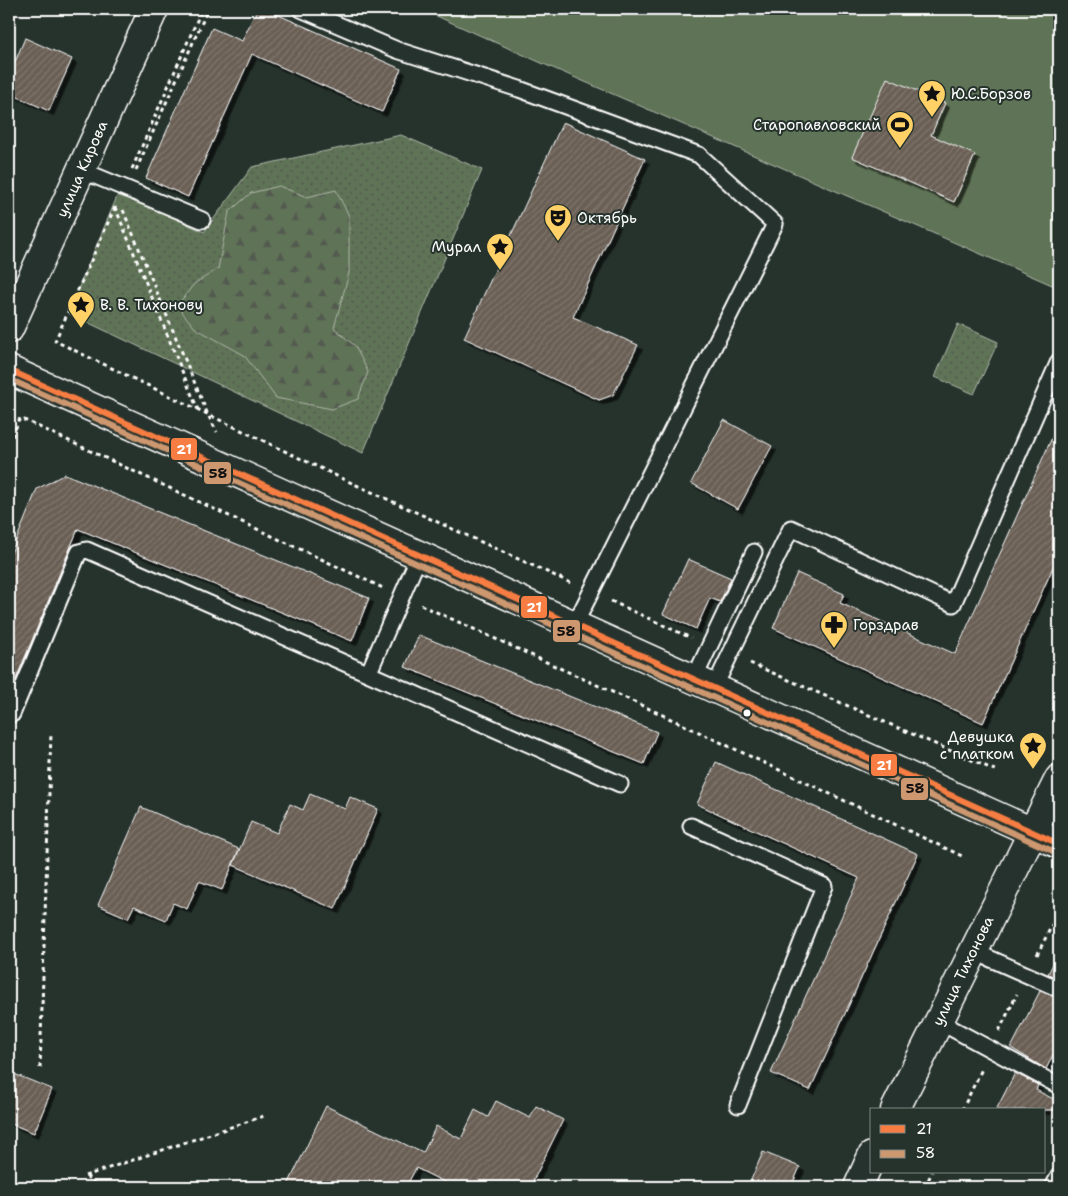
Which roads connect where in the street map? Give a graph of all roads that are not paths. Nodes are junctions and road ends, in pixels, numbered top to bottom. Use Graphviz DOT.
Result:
graph roads {
  1 [pos="154,9"];
  2 [pos="301,9"];
  3 [pos="81,170"];
  4 [pos="202,220"];
  5 [pos="9,329"];
  6 [pos="1059,362"];
  7 [pos="9,370"];
  8 [pos="754,552"];
  9 [pos="418,556"];
  10 [pos="574,626"];
  11 [pos="369,672"];
  12 [pos="703,685"];
  13 [pos="12,714"];
  14 [pos="1059,779"];
  15 [pos="620,784"];
  16 [pos="690,826"];
  17 [pos="1033,833"];
  18 [pos="1059,844"];
  19 [pos="973,951"];
  20 [pos="1059,989"];
  21 [pos="938,1021"];
  22 [pos="1059,1086"];
  23 [pos="738,1105"];
  24 [pos="896,1108"];
  25 [pos="870,1160"];
  26 [pos="1059,1176"];
  27 [pos="858,1187"];
  28 [pos="1054,1187"];
  1 -- 3 [label="street, улица Кирова"];
  2 -- 10 [label="lane"];
  3 -- 4 [label="lane"];
  3 -- 5 [label="street, улица Кирова"];
  6 -- 12 [label="lane"];
  7 -- 9 [label="street"];
  8 -- 12 [label="lane"];
  9 -- 10 [label="street"];
  9 -- 11 [label="lane"];
  10 -- 12 [label="street"];
  11 -- 13 [label="lane"];
  11 -- 15 [label="lane"];
  12 -- 17 [label="street"];
  14 -- 17 [label="street, улица Тихонова"];
  16 -- 23 [label="lane"];
  17 -- 18 [label="street"];
  17 -- 19 [label="street, улица Тихонова"];
  19 -- 20 [label="lane"];
  19 -- 21 [label="street, улица Тихонова"];
  21 -- 22 [label="lane"];
  21 -- 24 [label="street, улица Тихонова"];
  25 -- 27 [label="street"];
  26 -- 28 [label="lane"];
}
